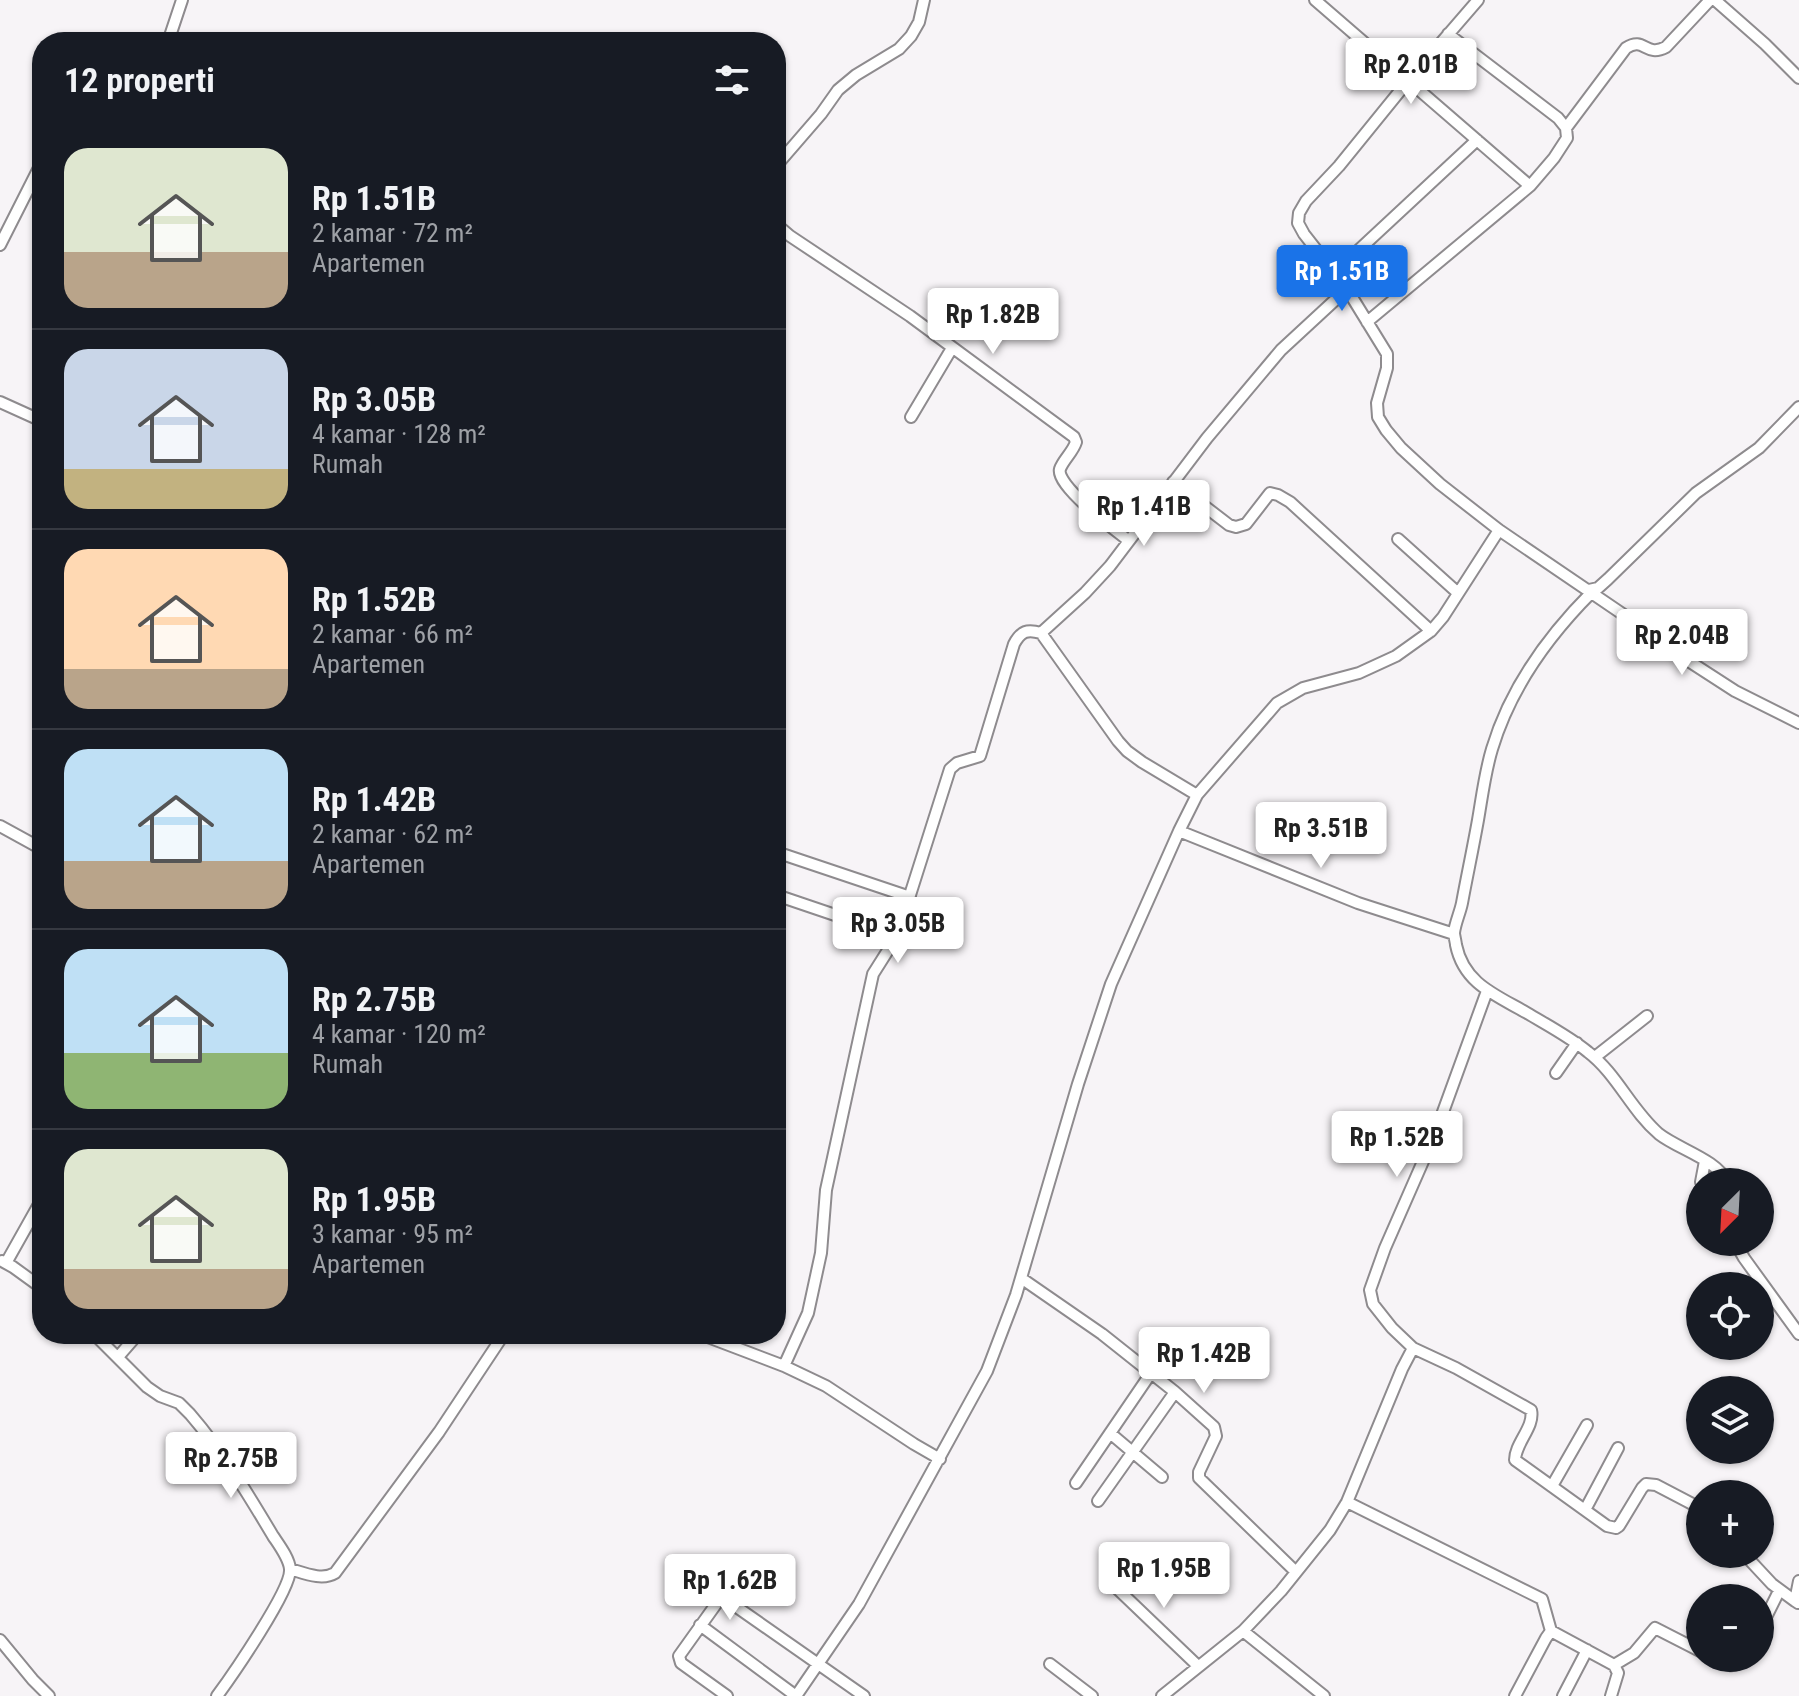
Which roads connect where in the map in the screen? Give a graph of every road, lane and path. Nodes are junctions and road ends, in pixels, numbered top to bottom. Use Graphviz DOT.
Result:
graph roads {
  1 [pos="182,0"];
  2 [pos="924,0"];
  3 [pos="1315,0"];
  4 [pos="1478,0"];
  5 [pos="1713,0"];
  6 [pos="171,32"];
  7 [pos="1448,34"];
  8 [pos="1799,78"];
  9 [pos="1408,81"];
  10 [pos="1566,128"];
  11 [pos="1477,140"];
  12 [pos="786,155"];
  13 [pos="32,182"];
  14 [pos="1530,186"];
  15 [pos="786,233"];
  16 [pos="0,245"];
  17 [pos="1334,273"];
  18 [pos="1347,289"];
  19 [pos="1367,322"];
  20 [pos="952,348"];
  21 [pos="0,402"];
  22 [pos="1799,407"];
  23 [pos="32,416"];
  24 [pos="911,417"];
  25 [pos="1173,482"];
  26 [pos="1499,530"];
  27 [pos="1398,539"];
  28 [pos="1128,540"];
  29 [pos="1590,591"];
  30 [pos="1458,593"];
  31 [pos="1431,631"];
  32 [pos="1041,633"];
  33 [pos="1799,723"];
  34 [pos="1197,795"];
  35 [pos="0,826"];
  36 [pos="1179,831"];
  37 [pos="32,844"];
  38 [pos="786,855"];
  39 [pos="910,897"];
  40 [pos="786,898"];
  41 [pos="1454,934"];
  42 [pos="897,936"];
  43 [pos="1487,991"];
  44 [pos="1647,1016"];
  45 [pos="1577,1043"];
  46 [pos="1595,1057"];
  47 [pos="1556,1073"];
  48 [pos="1705,1161"];
  49 [pos="1704,1168"];
  50 [pos="1716,1168"];
  51 [pos="32,1215"];
  52 [pos="1743,1256"];
  53 [pos="3,1262"];
  54 [pos="1021,1278"];
  55 [pos="32,1281"];
  56 [pos="1799,1334"];
  57 [pos="104,1344"];
  58 [pos="129,1344"];
  59 [pos="497,1344"];
  60 [pos="726,1344"];
  61 [pos="1413,1348"];
  62 [pos="118,1357"];
  63 [pos="784,1366"];
  64 [pos="1151,1373"];
  65 [pos="1175,1392"];
  66 [pos="1587,1425"];
  67 [pos="1110,1433"];
  68 [pos="1618,1448"];
  69 [pos="1132,1453"];
  70 [pos="940,1459"];
  71 [pos="1162,1477"];
  72 [pos="1076,1483"];
  73 [pos="1552,1486"];
  74 [pos="1098,1501"];
  75 [pos="1686,1501"];
  76 [pos="1347,1502"];
  77 [pos="1585,1510"];
  78 [pos="1757,1568"];
  79 [pos="290,1569"];
  80 [pos="1296,1572"];
  81 [pos="1106,1578"];
  82 [pos="1799,1581"];
  83 [pos="1779,1591"];
  84 [pos="1774,1601"];
  85 [pos="1797,1603"];
  86 [pos="700,1625"];
  87 [pos="1243,1631"];
  88 [pos="1551,1631"];
  89 [pos="0,1640"];
  90 [pos="1686,1644"];
  91 [pos="1587,1650"];
  92 [pos="819,1663"];
  93 [pos="1050,1664"];
  94 [pos="1614,1665"];
  95 [pos="1198,1666"];
  96 [pos="49,1696"];
  97 [pos="217,1696"];
  98 [pos="727,1696"];
  99 [pos="796,1696"];
  100 [pos="864,1696"];
  101 [pos="1092,1696"];
  102 [pos="1162,1696"];
  103 [pos="1324,1696"];
  104 [pos="1515,1696"];
  105 [pos="1563,1696"];
  106 [pos="1611,1696"];
  1 -- 6 [label="street"];
  2 -- 12 [label="street"];
  3 -- 9 [label="street"];
  4 -- 7 [label="street"];
  5 -- 8 [label="street"];
  5 -- 10 [label="street"];
  7 -- 9 [label="street"];
  7 -- 10 [label="street"];
  9 -- 11 [label="street"];
  9 -- 17 [label="street"];
  10 -- 14 [label="street"];
  11 -- 14 [label="street"];
  11 -- 17 [label="street"];
  13 -- 16 [label="street"];
  14 -- 19 [label="street"];
  15 -- 20 [label="street"];
  17 -- 18 [label="street"];
  18 -- 19 [label="street"];
  18 -- 25 [label="street"];
  19 -- 26 [label="street"];
  20 -- 24 [label="street"];
  20 -- 28 [label="street"];
  21 -- 23 [label="street"];
  22 -- 29 [label="street"];
  25 -- 28 [label="street"];
  25 -- 31 [label="street"];
  26 -- 29 [label="street"];
  26 -- 30 [label="street"];
  27 -- 30 [label="street"];
  28 -- 32 [label="street"];
  29 -- 33 [label="street"];
  29 -- 41 [label="street"];
  30 -- 31 [label="street"];
  31 -- 34 [label="street"];
  32 -- 34 [label="street"];
  32 -- 39 [label="street"];
  34 -- 36 [label="street"];
  35 -- 37 [label="street"];
  36 -- 41 [label="street"];
  36 -- 54 [label="street"];
  38 -- 39 [label="street"];
  39 -- 42 [label="street"];
  40 -- 42 [label="street"];
  41 -- 43 [label="street"];
  42 -- 63 [label="street"];
  43 -- 45 [label="street"];
  43 -- 61 [label="street"];
  44 -- 46 [label="street"];
  45 -- 46 [label="street"];
  45 -- 47 [label="street"];
  46 -- 48 [label="street"];
  48 -- 49 [label="street"];
  48 -- 50 [label="street"];
  51 -- 53 [label="street"];
  52 -- 56 [label="street"];
  53 -- 55 [label="street"];
  54 -- 64 [label="street"];
  54 -- 70 [label="street"];
  57 -- 62 [label="street"];
  58 -- 62 [label="street"];
  59 -- 79 [label="street"];
  60 -- 63 [label="street"];
  61 -- 73 [label="street"];
  61 -- 76 [label="street"];
  62 -- 79 [label="street"];
  63 -- 70 [label="street"];
  64 -- 65 [label="street"];
  64 -- 67 [label="street"];
  65 -- 69 [label="street"];
  65 -- 80 [label="street"];
  66 -- 73 [label="street"];
  67 -- 69 [label="street"];
  67 -- 72 [label="street"];
  68 -- 77 [label="street"];
  69 -- 71 [label="street"];
  69 -- 74 [label="street"];
  70 -- 92 [label="street"];
  73 -- 77 [label="street"];
  75 -- 77 [label="street"];
  76 -- 80 [label="street"];
  76 -- 88 [label="street"];
  78 -- 83 [label="street"];
  79 -- 97 [label="street"];
  80 -- 87 [label="street"];
  81 -- 95 [label="street"];
  82 -- 85 [label="street"];
  83 -- 84 [label="street"];
  83 -- 85 [label="street"];
  86 -- 92 [label="street"];
  86 -- 98 [label="street"];
  86 -- 99 [label="street"];
  87 -- 95 [label="street"];
  87 -- 103 [label="street"];
  88 -- 91 [label="street"];
  88 -- 104 [label="street"];
  89 -- 96 [label="street"];
  90 -- 94 [label="street"];
  91 -- 94 [label="street"];
  91 -- 105 [label="street"];
  92 -- 99 [label="street"];
  92 -- 100 [label="street"];
  93 -- 101 [label="street"];
  94 -- 106 [label="street"];
  95 -- 102 [label="street"];
}
